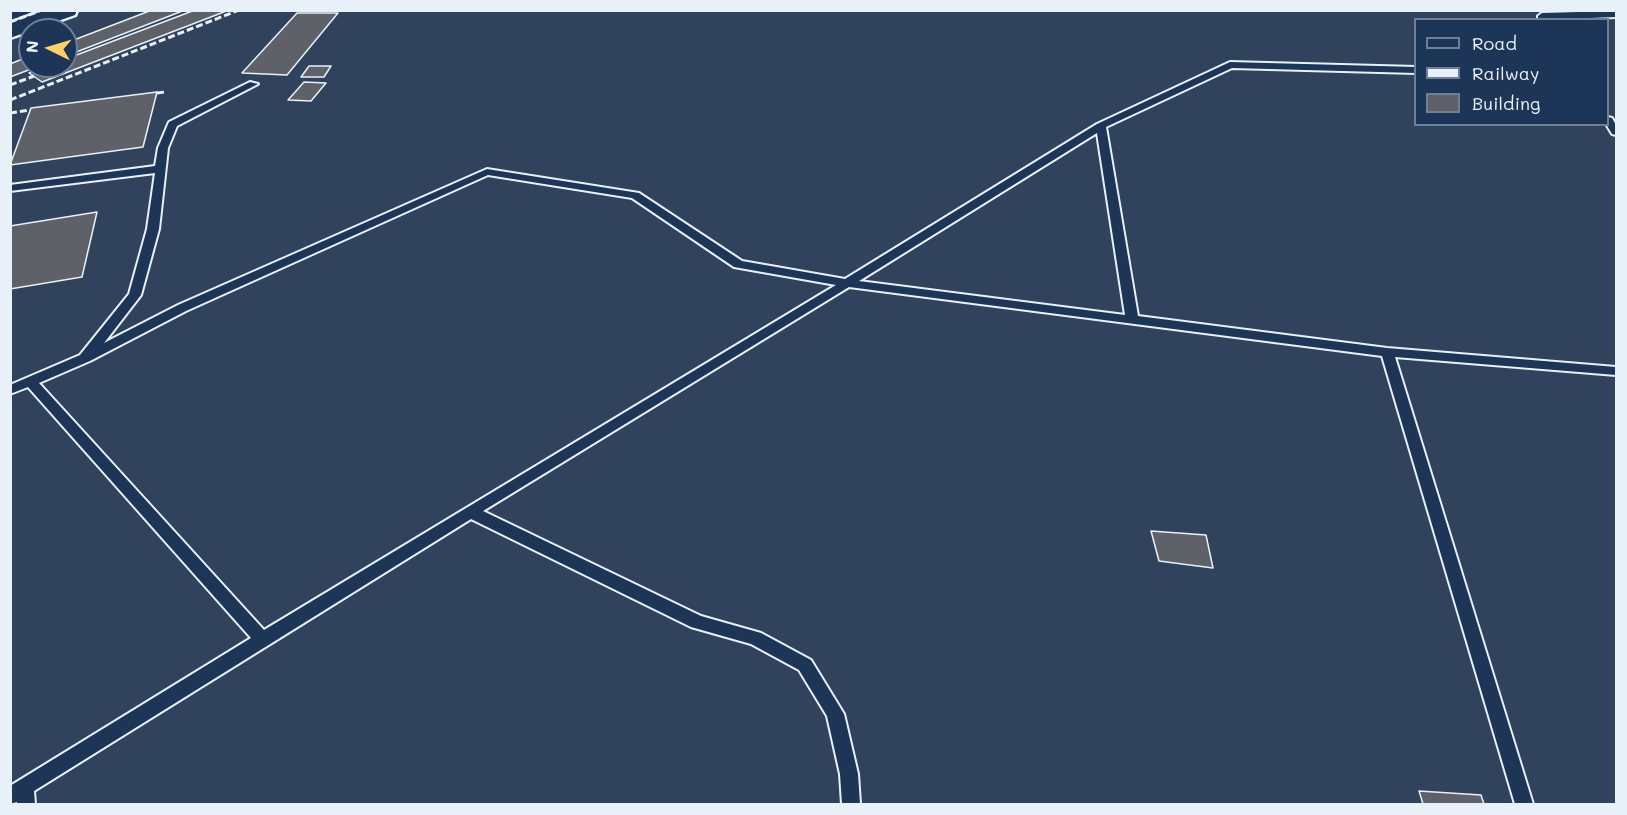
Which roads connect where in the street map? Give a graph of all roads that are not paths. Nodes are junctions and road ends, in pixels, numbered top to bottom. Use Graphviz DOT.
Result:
graph roads {
  1 [pos="67,10"];
  2 [pos="1617,14"];
  3 [pos="1542,18"];
  4 [pos="10,31"];
  5 [pos="1414,70"];
  6 [pos="253,84"];
  7 [pos="1101,126"];
  8 [pos="160,169"];
  9 [pos="10,188"];
  10 [pos="847,283"];
  11 [pos="1132,319"];
  12 [pos="1387,352"];
  13 [pos="85,358"];
  14 [pos="1617,371"];
  15 [pos="31,382"];
  16 [pos="10,390"];
  17 [pos="471,512"];
  18 [pos="262,639"];
  19 [pos="21,796"];
  20 [pos="851,804"];
  21 [pos="1524,804"];
  1 -- 4 [label="main road"];
  2 -- 3 [label="lane"];
  5 -- 7 [label="lane"];
  6 -- 8 [label="lane"];
  7 -- 10 [label="lane"];
  7 -- 11 [label="lane"];
  8 -- 9 [label="lane"];
  8 -- 13 [label="lane"];
  10 -- 11 [label="lane"];
  10 -- 13 [label="lane"];
  10 -- 17 [label="lane"];
  11 -- 12 [label="lane"];
  12 -- 14 [label="lane"];
  12 -- 21 [label="lane"];
  13 -- 15 [label="lane"];
  15 -- 16 [label="lane"];
  15 -- 18 [label="lane"];
  17 -- 18 [label="lane"];
  17 -- 20 [label="lane"];
  18 -- 19 [label="lane"];
}
